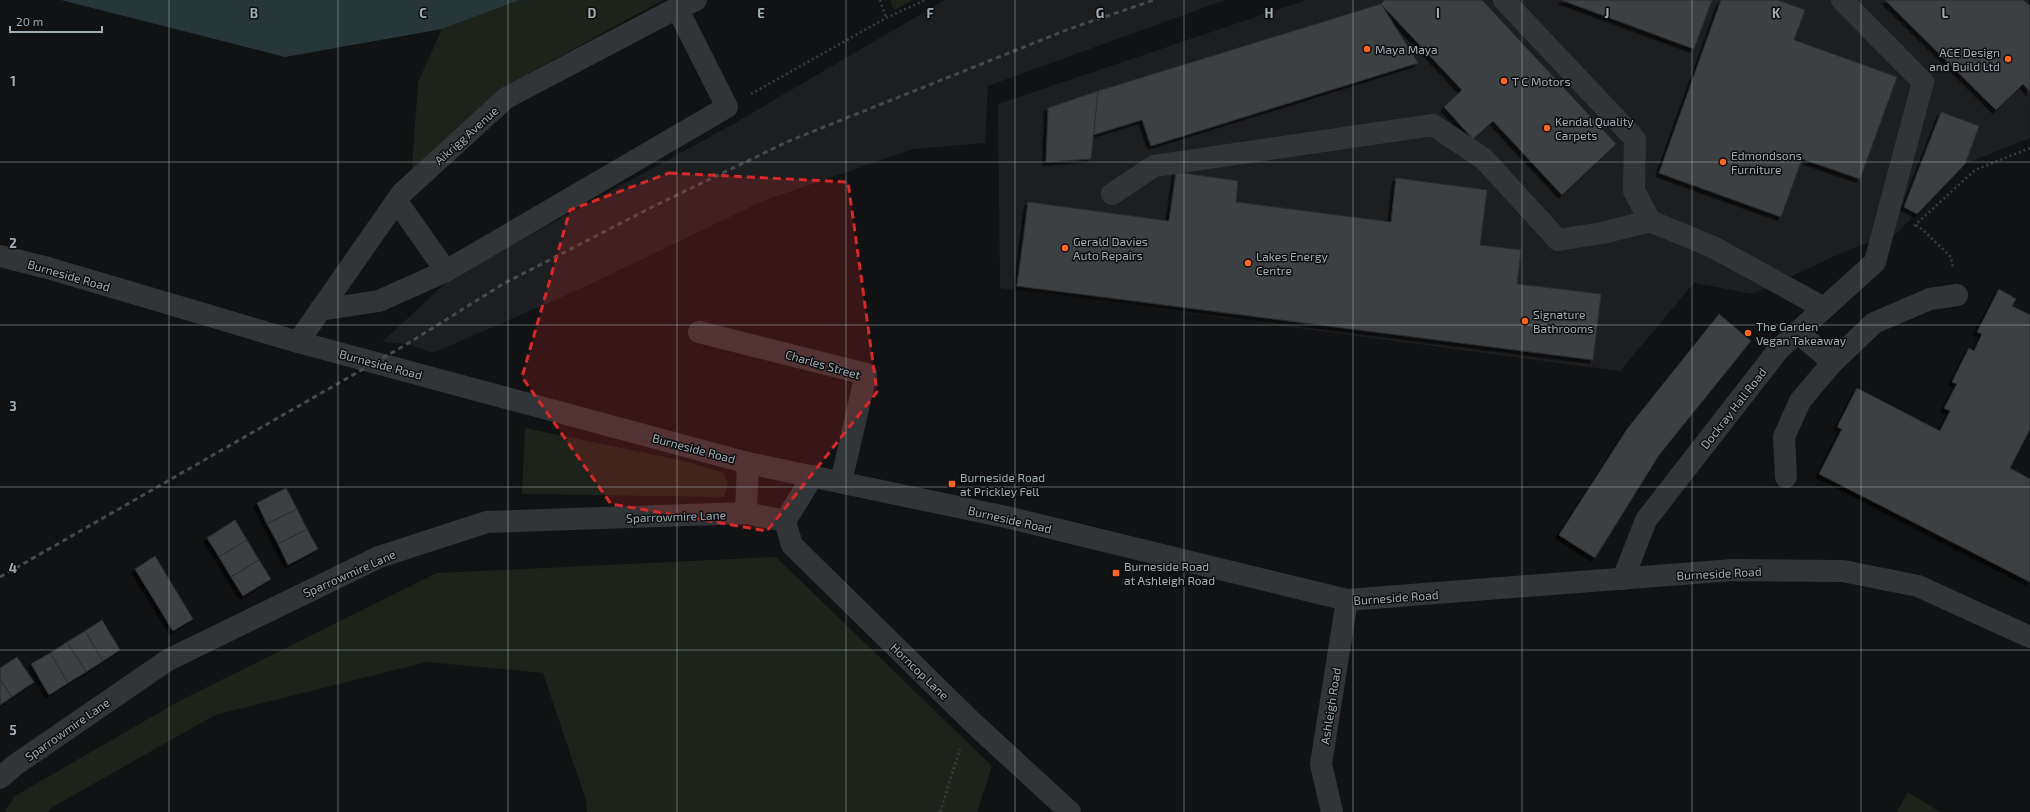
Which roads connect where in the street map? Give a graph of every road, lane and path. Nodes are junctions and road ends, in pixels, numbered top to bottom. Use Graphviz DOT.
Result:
graph roads {
  1 [pos="880,0"];
  2 [pos="925,0"];
  3 [pos="1504,0"];
  4 [pos="1842,0"];
  5 [pos="687,4"];
  6 [pos="886,18"];
  7 [pos="728,107"];
  8 [pos="2030,148"];
  9 [pos="1112,194"];
  10 [pos="396,202"];
  11 [pos="1650,220"];
  12 [pos="1916,225"];
  13 [pos="1910,230"];
  14 [pos="0,256"];
  15 [pos="446,271"];
  16 [pos="1957,295"];
  17 [pos="1824,308"];
  18 [pos="320,310"];
  19 [pos="699,332"];
  20 [pos="1797,332"];
  21 [pos="298,342"];
  22 [pos="1833,362"];
  23 [pos="748,463"];
  24 [pos="812,476"];
  25 [pos="1786,477"];
  26 [pos="841,482"];
  27 [pos="746,513"];
  28 [pos="785,521"];
  29 [pos="1623,579"];
  30 [pos="1347,600"];
  31 [pos="2030,637"];
  32 [pos="970,720"];
  33 [pos="0,778"];
  34 [pos="940,812"];
  35 [pos="1070,812"];
  36 [pos="1332,812"];
  1 -- 6 [label="path"];
  2 -- 6 [label="path"];
  3 -- 11 [label="street"];
  4 -- 17 [label="street, Dockray Hall Road"];
  5 -- 7 [label="street"];
  5 -- 10 [label="street, Aikrigg Avenue"];
  6 -- 7 [label="path"];
  7 -- 15 [label="street"];
  8 -- 12 [label="path"];
  9 -- 11 [label="street"];
  10 -- 15 [label="street"];
  10 -- 18 [label="street, Aikrigg Avenue"];
  11 -- 17 [label="street"];
  12 -- 13 [label="path"];
  12 -- 16 [label="path"];
  14 -- 21 [label="street, Burneside Road"];
  15 -- 18 [label="street"];
  16 -- 22 [label="street"];
  17 -- 20 [label="street, Dockray Hall Road"];
  18 -- 21 [label="street, Aikrigg Avenue"];
  19 -- 26 [label="street, Charles Street"];
  20 -- 22 [label="street"];
  20 -- 29 [label="street, Dockray Hall Road"];
  21 -- 23 [label="street, Burneside Road"];
  22 -- 25 [label="street"];
  23 -- 24 [label="street, Burneside Road"];
  23 -- 27 [label="street"];
  24 -- 26 [label="street, Burneside Road"];
  24 -- 28 [label="street"];
  26 -- 30 [label="street, Burneside Road"];
  27 -- 28 [label="street, Sparrowmire Lane"];
  27 -- 33 [label="street, Sparrowmire Lane"];
  28 -- 32 [label="street, Horncop Lane"];
  29 -- 30 [label="street, Burneside Road"];
  29 -- 31 [label="street, Burneside Road"];
  30 -- 36 [label="street, Ashleigh Road"];
  32 -- 34 [label="path"];
  32 -- 35 [label="street, Horncop Lane"];
}
